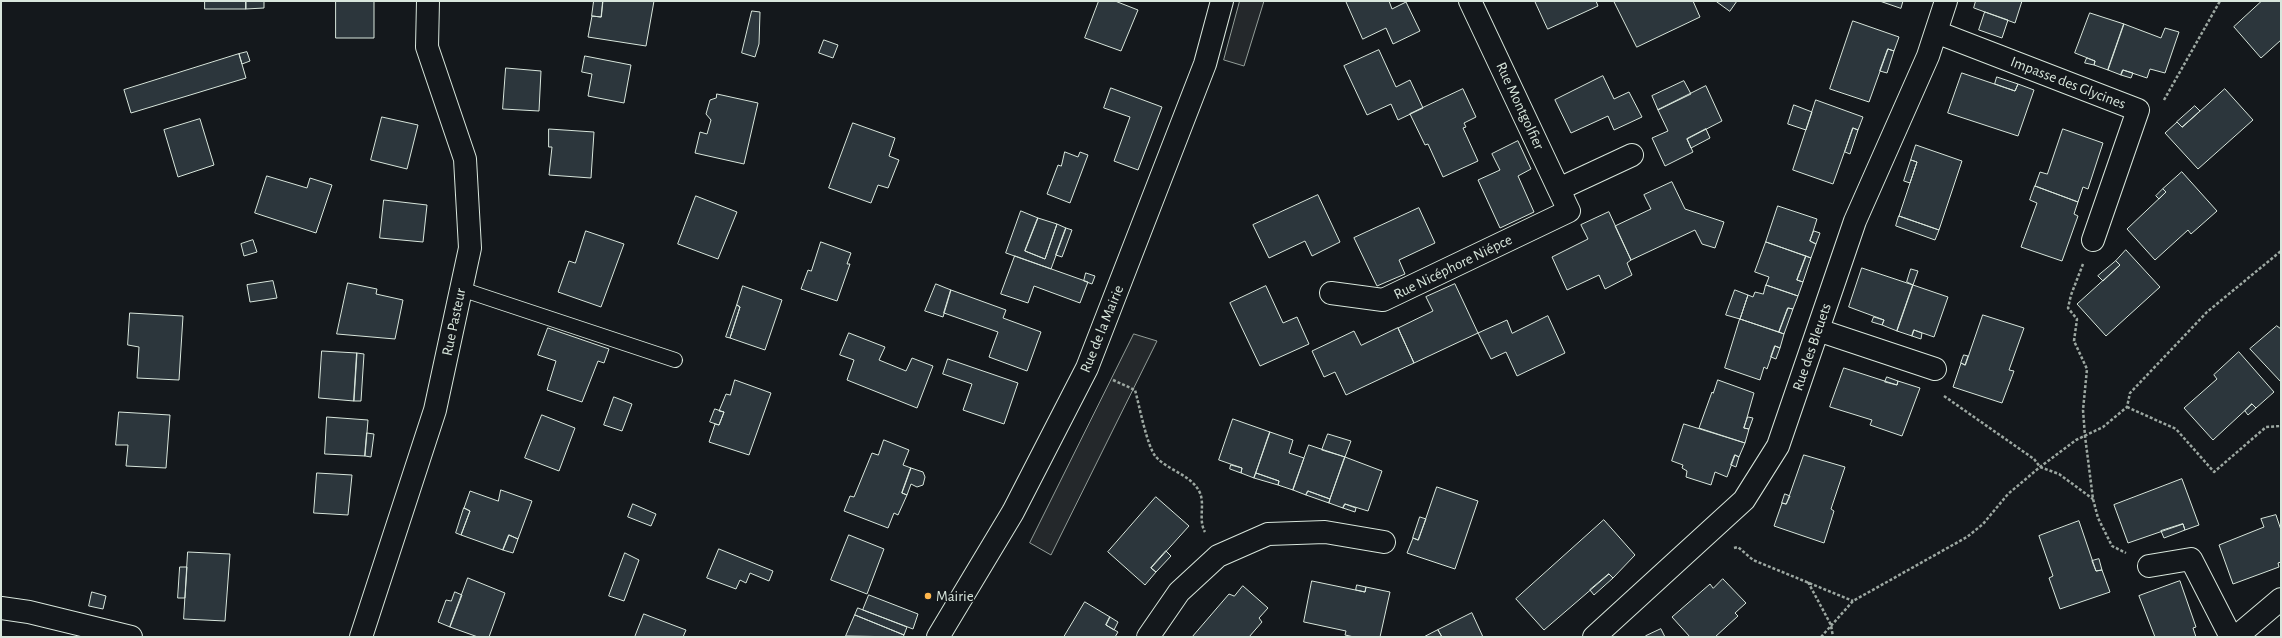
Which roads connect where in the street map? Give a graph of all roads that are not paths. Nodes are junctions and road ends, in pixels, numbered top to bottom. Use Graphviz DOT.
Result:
graph roads {
  1 [pos="428,1"];
  2 [pos="1222,1"];
  3 [pos="1470,1"];
  4 [pos="1946,1"];
  5 [pos="1936,32"];
  6 [pos="1632,155"];
  7 [pos="1559,189"];
  8 [pos="1569,211"];
  9 [pos="2093,240"];
  10 [pos="461,289"];
  11 [pos="1331,294"];
  12 [pos="1818,330"];
  13 [pos="675,360"];
  14 [pos="1935,369"];
  15 [pos="1384,542"];
  16 [pos="2149,566"];
  17 [pos="2281,599"];
  18 [pos="1,608"];
  19 [pos="131,637"];
  20 [pos="361,637"];
  21 [pos="938,637"];
  22 [pos="1148,637"];
  23 [pos="1594,637"];
  24 [pos="2231,637"];
  25 [pos="2236,637"];
  1 -- 10 [label="street, Rue Pasteur"];
  2 -- 21 [label="street, Rue de la Mairie"];
  3 -- 7 [label="street, Rue Montgolfier"];
  4 -- 5 [label="street, Rue des Bleuets"];
  5 -- 9 [label="street, Impasse des Glycines"];
  5 -- 12 [label="street, Rue des Bleuets"];
  6 -- 7 [label="street"];
  7 -- 8 [label="street, Rue Montgolfier"];
  8 -- 11 [label="street, Rue Nicéphore Niépce"];
  10 -- 13 [label="lane"];
  10 -- 20 [label="street, Rue Pasteur"];
  12 -- 14 [label="street"];
  12 -- 23 [label="street, Rue des Bleuets"];
  15 -- 22 [label="street"];
  16 -- 24 [label="street"];
  17 -- 25 [label="street"];
  18 -- 19 [label="street"];
}
